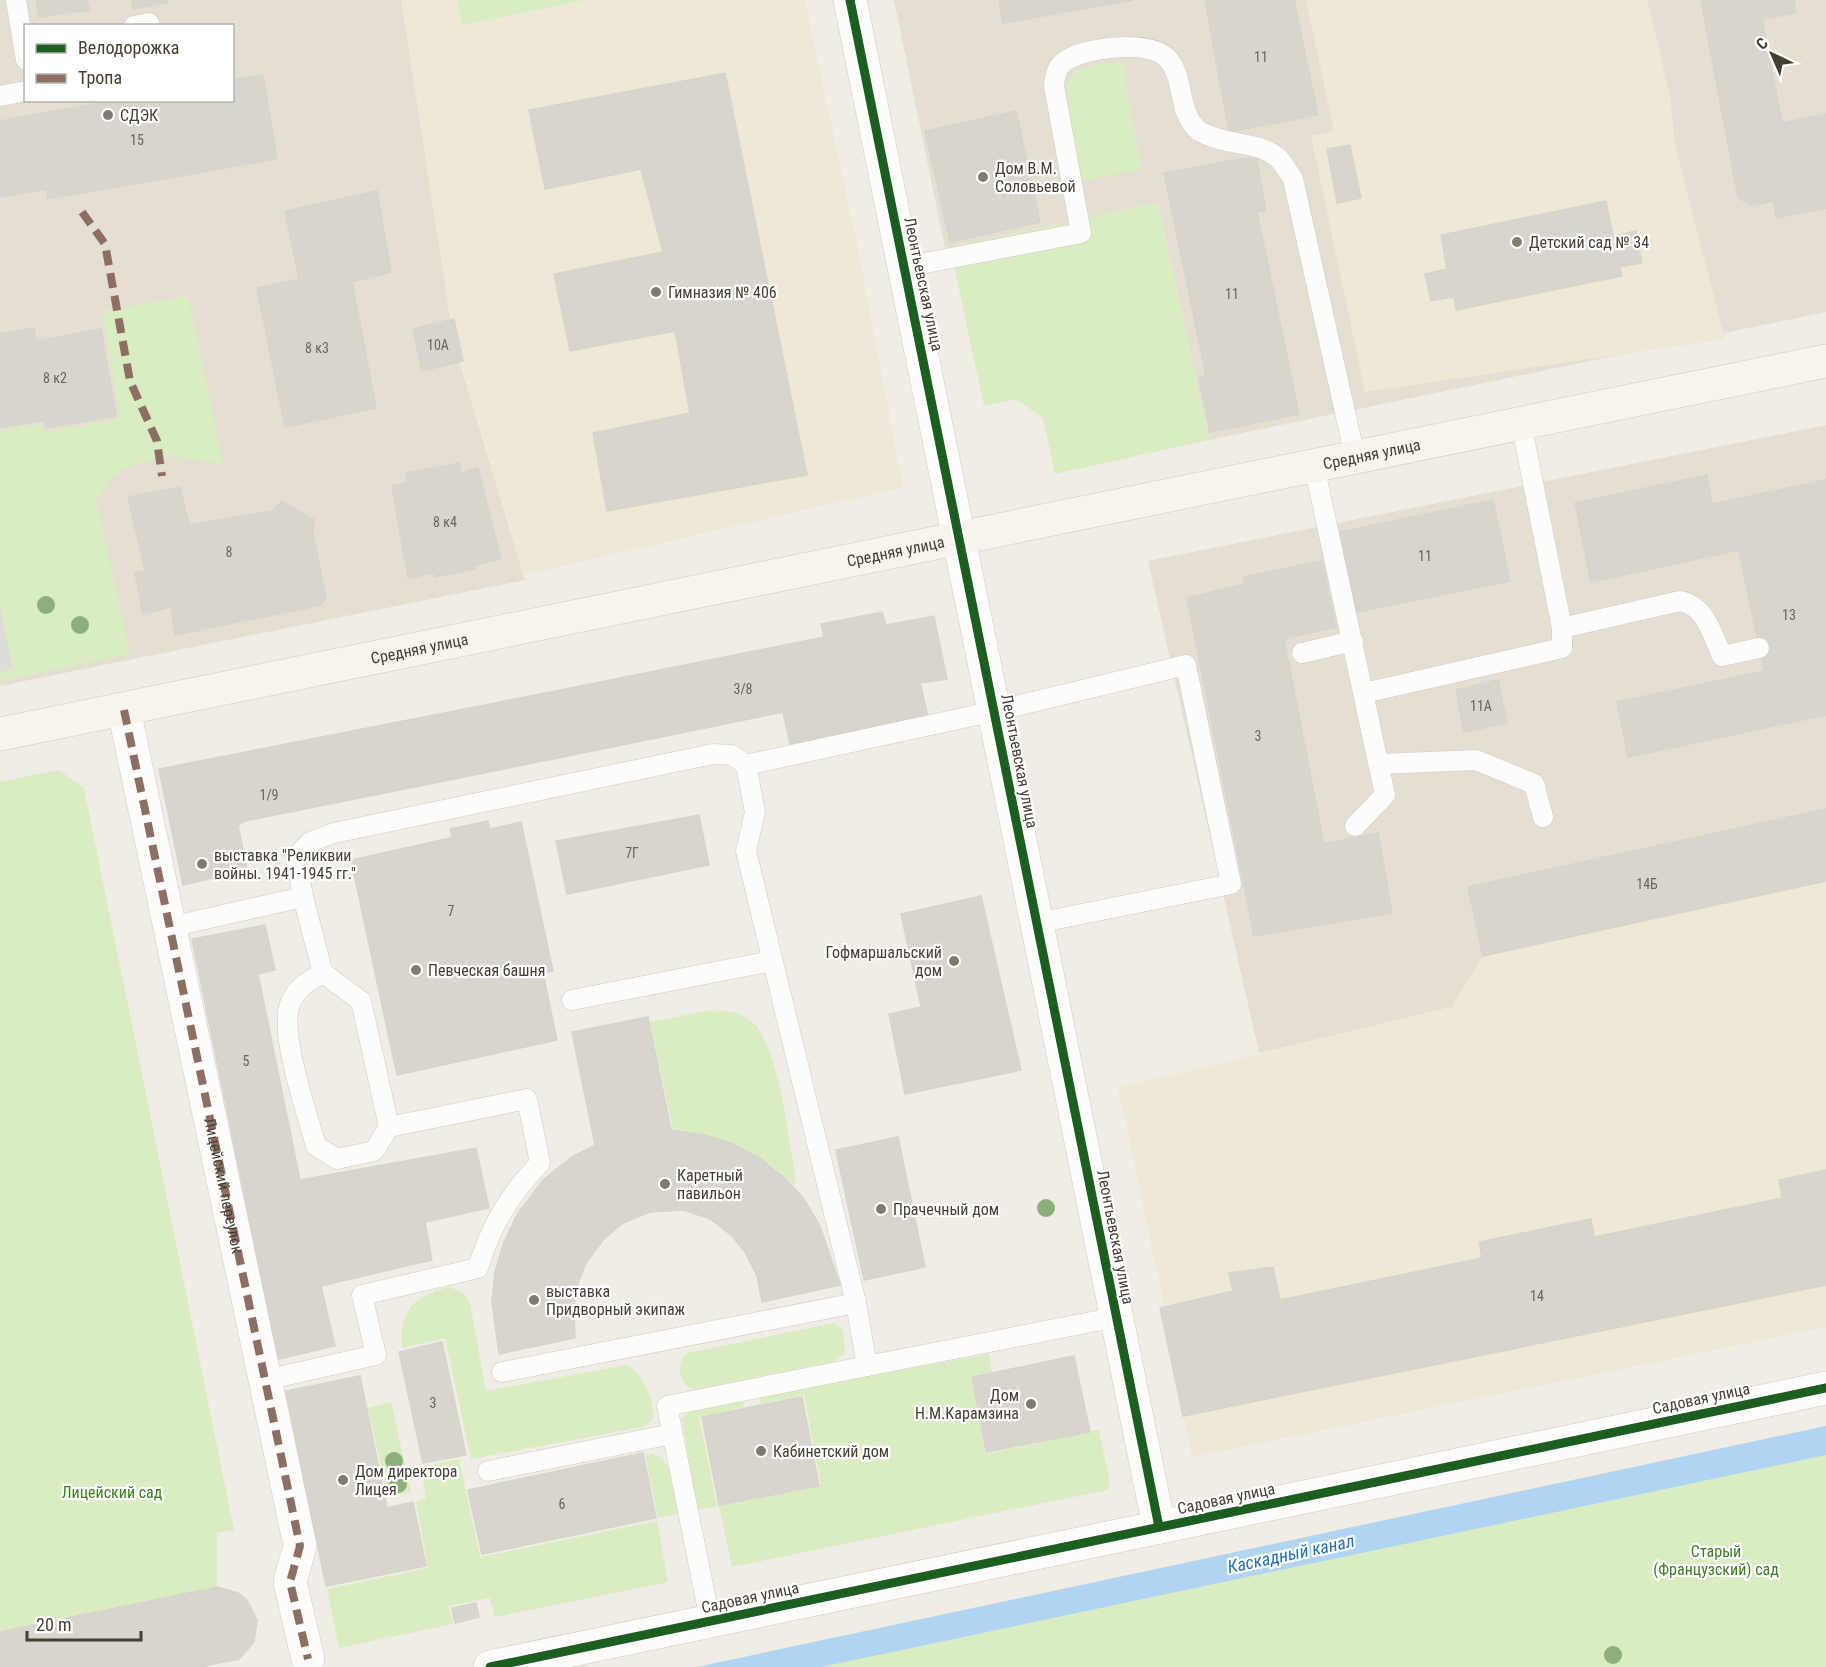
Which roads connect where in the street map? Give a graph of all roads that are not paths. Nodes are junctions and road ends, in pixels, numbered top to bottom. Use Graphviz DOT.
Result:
graph roads {
  1 [pos="16,0"];
  2 [pos="850,0"];
  3 [pos="24,43"];
  4 [pos="24,91"];
  5 [pos="0,96"];
  6 [pos="905,267"];
  7 [pos="1826,361"];
  8 [pos="1521,423"];
  9 [pos="1355,457"];
  10 [pos="1314,465"];
  11 [pos="960,538"];
  12 [pos="1562,628"];
  13 [pos="1353,641"];
  14 [pos="1759,648"];
  15 [pos="1302,653"];
  16 [pos="1364,693"];
  17 [pos="124,710"];
  18 [pos="995,711"];
  19 [pos="0,734"];
  20 [pos="1379,764"];
  21 [pos="746,765"];
  22 [pos="1543,817"];
  23 [pos="1355,826"];
  24 [pos="303,897"];
  25 [pos="1037,923"];
  26 [pos="170,927"];
  27 [pos="772,962"];
  28 [pos="323,973"];
  29 [pos="572,1000"];
  30 [pos="388,1127"];
  31 [pos="856,1303"];
  32 [pos="1116,1317"];
  33 [pos="867,1366"];
  34 [pos="502,1372"];
  35 [pos="265,1380"];
  36 [pos="1826,1388"];
  37 [pos="672,1434"];
  38 [pos="488,1471"];
  39 [pos="1159,1527"];
  40 [pos="710,1620"];
  41 [pos="308,1659"];
  42 [pos="490,1667"];
  1 -- 3 [label="lane"];
  2 -- 6 [label="street, Леонтьевская улица"];
  4 -- 5 [label="lane"];
  6 -- 9 [label="lane"];
  6 -- 11 [label="street, Леонтьевская улица"];
  7 -- 8 [label="main road, Средняя улица"];
  8 -- 9 [label="main road, Средняя улица"];
  8 -- 12 [label="lane"];
  9 -- 10 [label="main road, Средняя улица"];
  10 -- 11 [label="main road, Средняя улица"];
  10 -- 13 [label="lane"];
  11 -- 17 [label="main road, Средняя улица"];
  11 -- 18 [label="street, Леонтьевская улица"];
  12 -- 14 [label="lane"];
  12 -- 16 [label="lane"];
  13 -- 15 [label="lane"];
  13 -- 16 [label="lane"];
  16 -- 20 [label="lane"];
  17 -- 19 [label="main road, Средняя улица"];
  17 -- 26 [label="street, Лицейский переулок"];
  18 -- 21 [label="lane"];
  18 -- 25 [label="street, Леонтьевская улица"];
  18 -- 25 [label="lane"];
  20 -- 22 [label="lane"];
  20 -- 23 [label="lane"];
  21 -- 24 [label="lane"];
  21 -- 27 [label="lane"];
  24 -- 26 [label="lane"];
  24 -- 28 [label="lane"];
  25 -- 32 [label="street, Леонтьевская улица"];
  26 -- 35 [label="street, Лицейский переулок"];
  27 -- 29 [label="lane"];
  27 -- 31 [label="lane"];
  28 -- 30 [label="lane"];
  28 -- 30 [label="lane"];
  30 -- 35 [label="lane"];
  31 -- 33 [label="lane"];
  31 -- 34 [label="lane"];
  32 -- 33 [label="lane"];
  32 -- 39 [label="street, Леонтьевская улица"];
  33 -- 37 [label="lane"];
  35 -- 41 [label="street, Лицейский переулок"];
  36 -- 39 [label="street, Садовая улица"];
  37 -- 38 [label="lane"];
  37 -- 40 [label="lane"];
  39 -- 40 [label="street, Садовая улица"];
  40 -- 42 [label="street, Садовая улица"];
}
